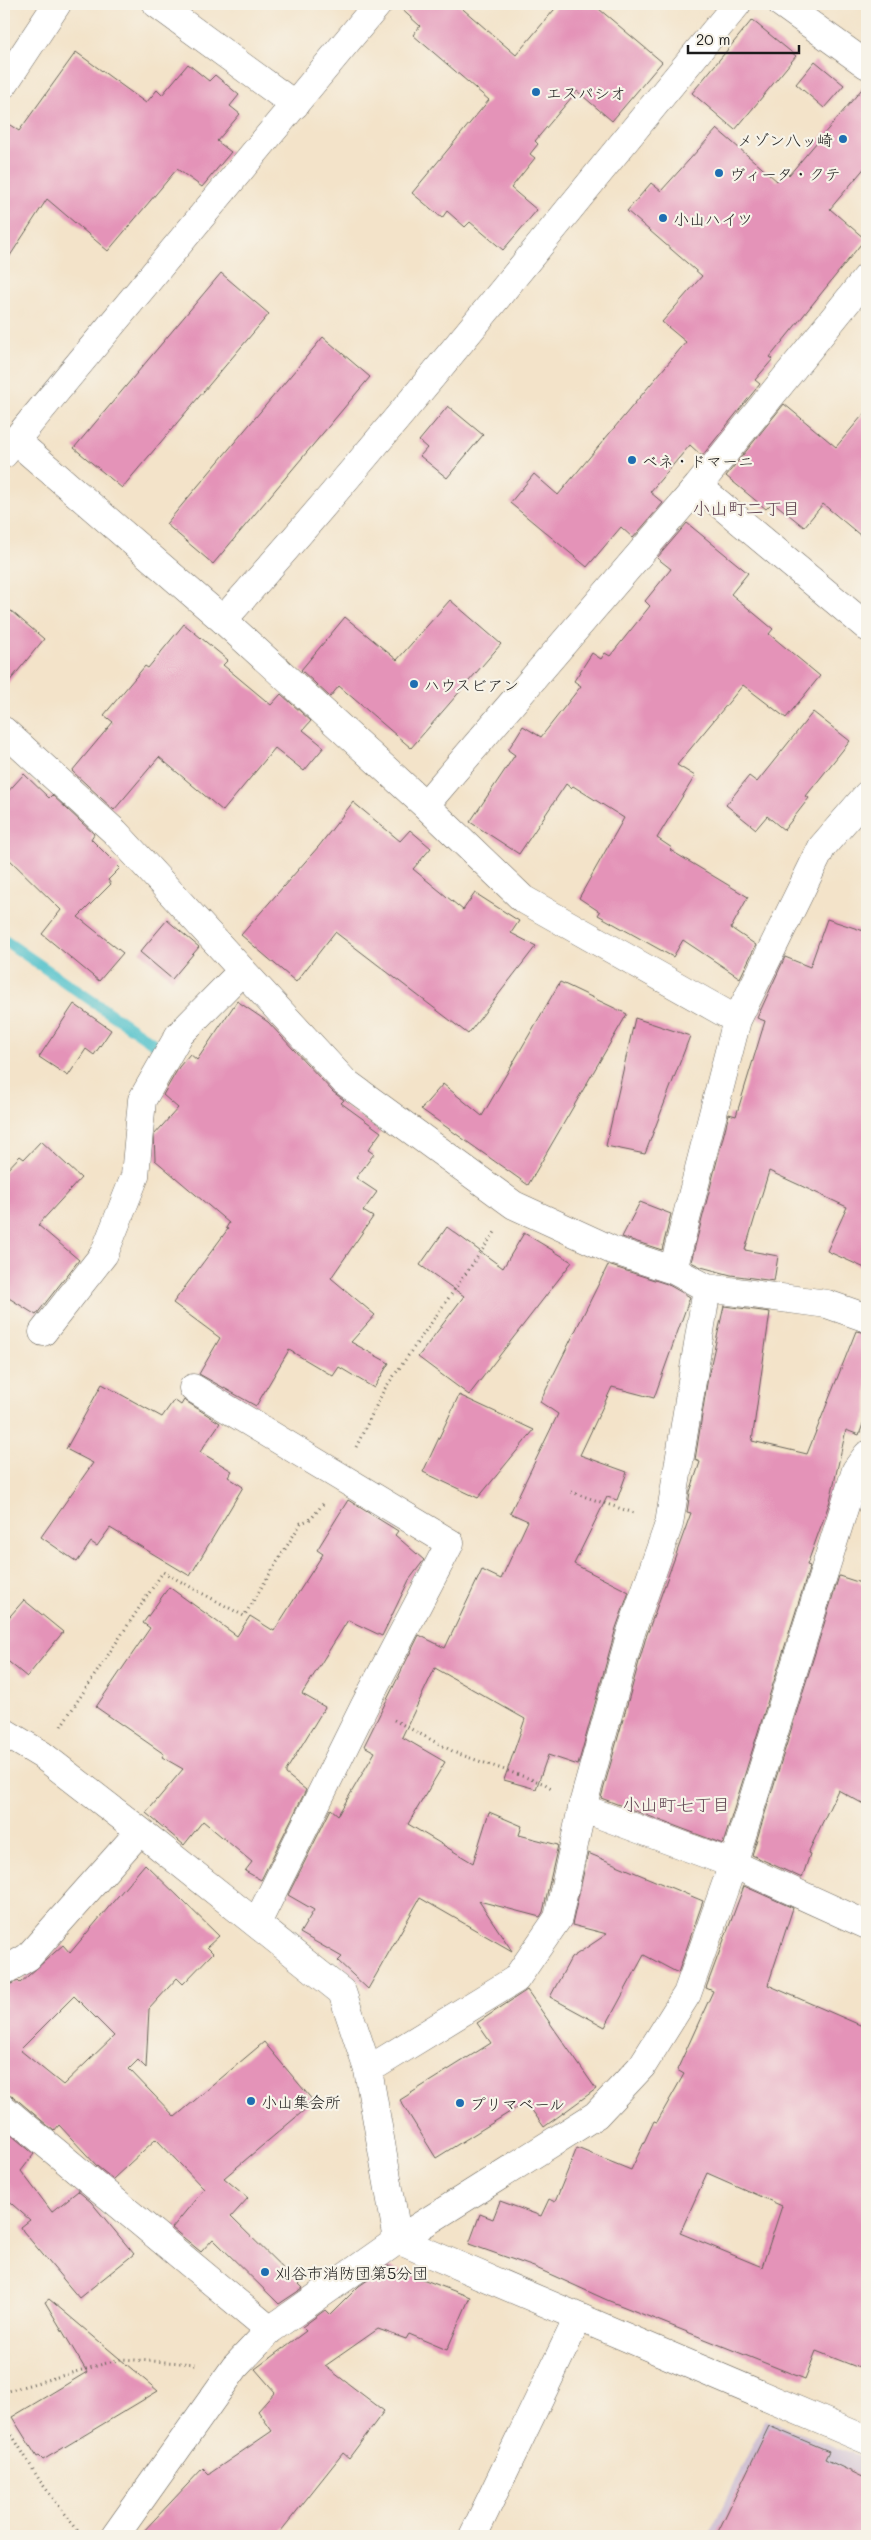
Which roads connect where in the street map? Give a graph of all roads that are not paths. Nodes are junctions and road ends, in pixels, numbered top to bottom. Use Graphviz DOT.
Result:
graph roads {
  1 [pos="57,4"];
  2 [pos="157,4"];
  3 [pos="378,4"];
  4 [pos="737,4"];
  5 [pos="782,4"];
  6 [pos="867,65"];
  7 [pos="4,84"];
  8 [pos="295,104"];
  9 [pos="867,277"];
  10 [pos="9,447"];
  11 [pos="698,486"];
  12 [pos="223,620"];
  13 [pos="867,627"];
  14 [pos="6,735"];
  15 [pos="867,795"];
  16 [pos="425,805"];
  17 [pos="242,971"];
  18 [pos="737,1020"];
  19 [pos="674,1270"];
  20 [pos="707,1288"];
  21 [pos="867,1318"];
  22 [pos="43,1332"];
  23 [pos="193,1388"];
  24 [pos="867,1456"];
  25 [pos="4,1732"];
  26 [pos="582,1808"];
  27 [pos="140,1831"];
  28 [pos="733,1864"];
  29 [pos="257,1923"];
  30 [pos="867,1925"];
  31 [pos="4,1971"];
  32 [pos="368,2070"];
  33 [pos="4,2109"];
  34 [pos="398,2240"];
  35 [pos="578,2318"];
  36 [pos="270,2330"];
  37 [pos="867,2440"];
  38 [pos="115,2536"];
  39 [pos="473,2536"];
  1 -- 7 [label="street"];
  2 -- 8 [label="street"];
  3 -- 8 [label="street"];
  4 -- 12 [label="street"];
  5 -- 6 [label="street"];
  8 -- 10 [label="street"];
  9 -- 11 [label="street"];
  10 -- 12 [label="street"];
  11 -- 13 [label="street"];
  11 -- 16 [label="street"];
  12 -- 16 [label="street"];
  14 -- 17 [label="street"];
  15 -- 18 [label="street"];
  16 -- 18 [label="street"];
  17 -- 19 [label="street"];
  17 -- 22 [label="street"];
  18 -- 19 [label="street"];
  19 -- 20 [label="street"];
  20 -- 21 [label="street"];
  20 -- 26 [label="street"];
  23 -- 29 [label="street"];
  24 -- 28 [label="street"];
  25 -- 27 [label="street"];
  26 -- 28 [label="street"];
  26 -- 32 [label="street"];
  27 -- 29 [label="street"];
  27 -- 31 [label="street"];
  28 -- 30 [label="street"];
  28 -- 34 [label="street"];
  29 -- 32 [label="street"];
  32 -- 34 [label="street"];
  33 -- 36 [label="street"];
  34 -- 35 [label="street"];
  34 -- 36 [label="street"];
  35 -- 37 [label="street"];
  35 -- 39 [label="street"];
  36 -- 38 [label="street"];
}
